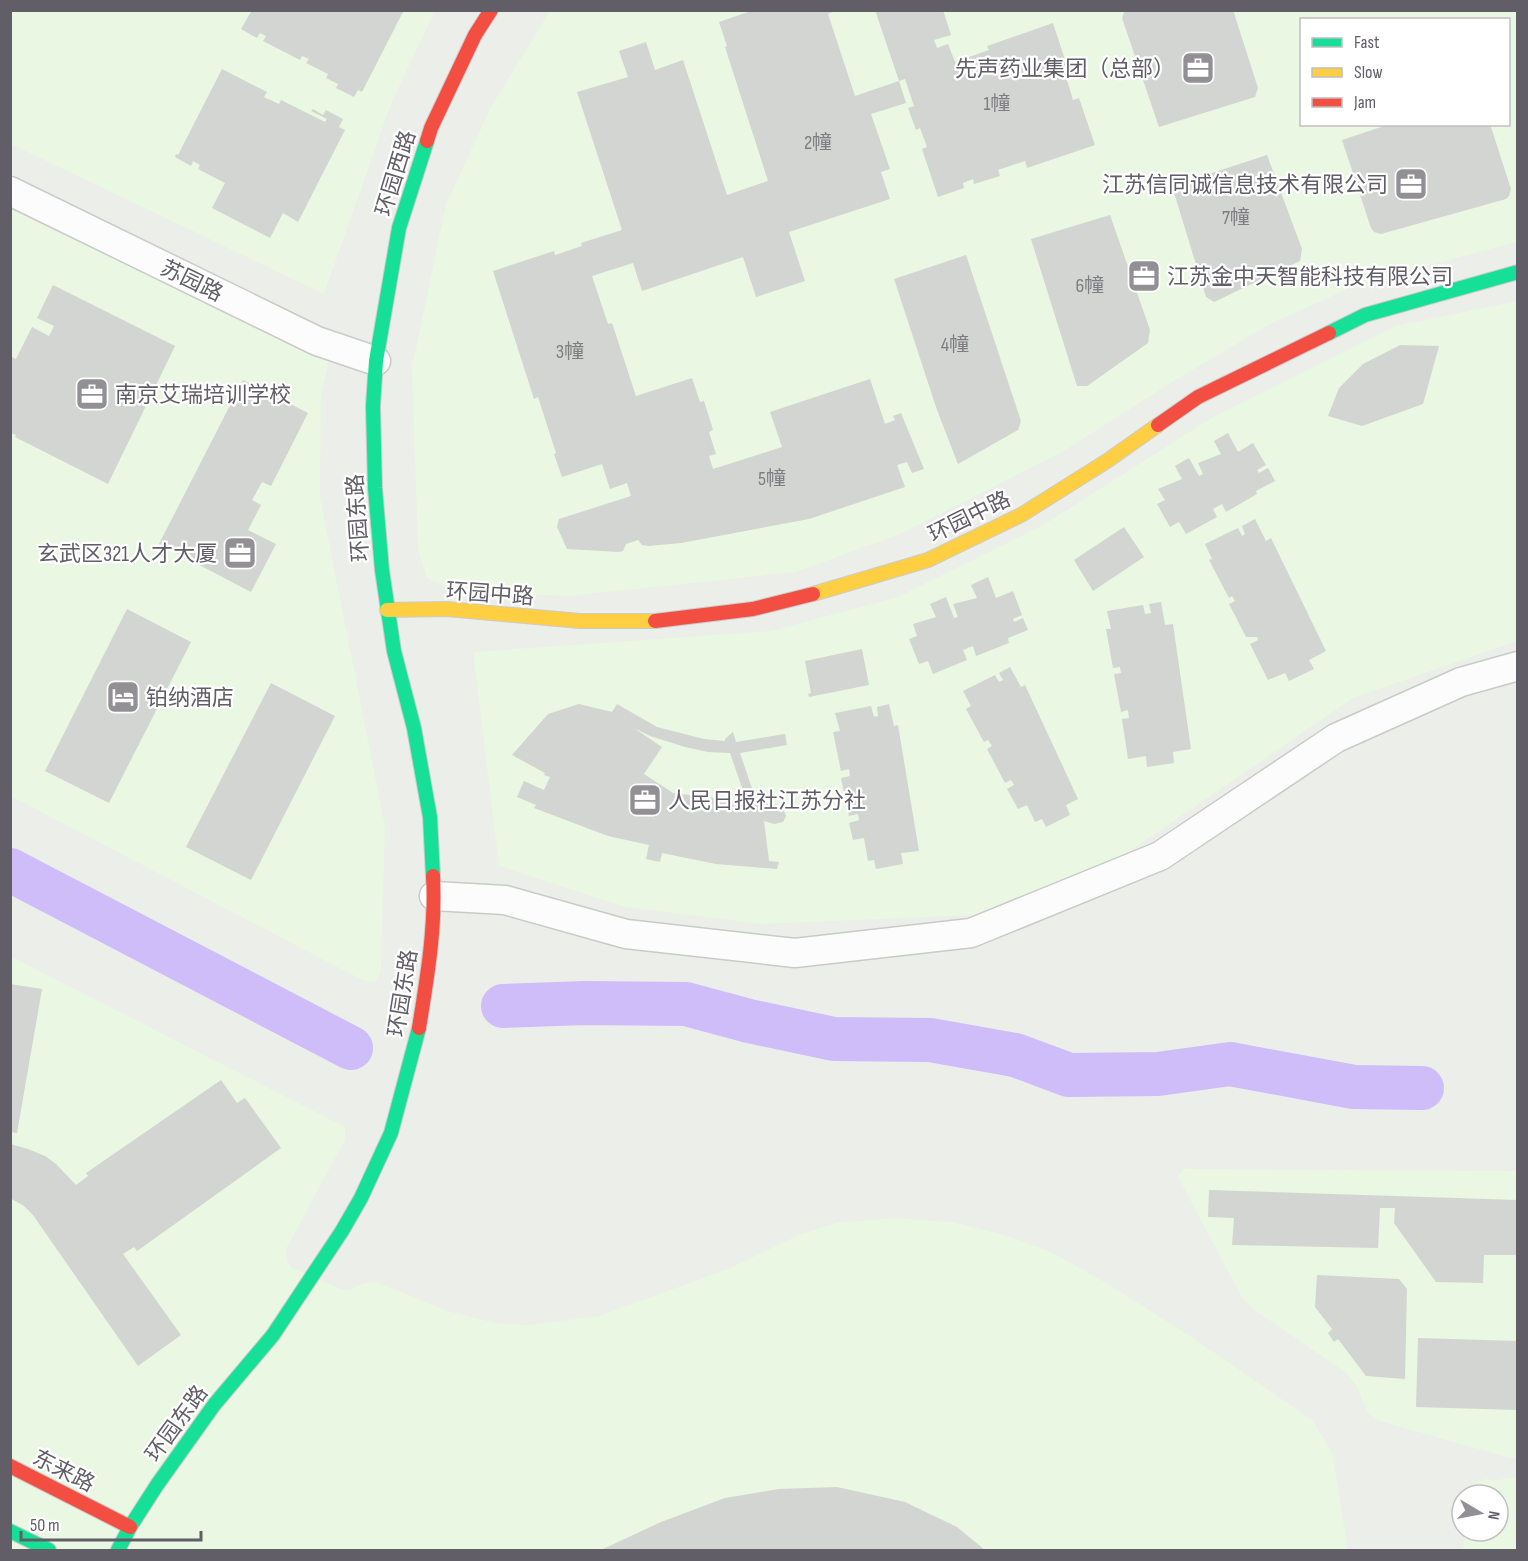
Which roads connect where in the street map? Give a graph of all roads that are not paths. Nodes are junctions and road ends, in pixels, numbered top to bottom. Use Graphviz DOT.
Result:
graph roads {
  1 [pos="491,10"];
  2 [pos="10,191"];
  3 [pos="1518,272"];
  4 [pos="375,361"];
  5 [pos="387,610"];
  6 [pos="1518,666"];
  7 [pos="434,896"];
  8 [pos="10,1466"];
  9 [pos="130,1527"];
  10 [pos="10,1530"];
  11 [pos="50,1551"];
  12 [pos="118,1551"];
  1 -- 4 [label="street, 环园西路"];
  2 -- 4 [label="street, 苏园路"];
  3 -- 5 [label="street, 环园中路"];
  4 -- 5 [label="street, 环园东路"];
  5 -- 7 [label="street, 环园东路"];
  6 -- 7 [label="street"];
  7 -- 9 [label="street, 环园东路"];
  8 -- 9 [label="street, 东来路"];
  9 -- 12 [label="street, 环园东路"];
  10 -- 11 [label="street"];
}
